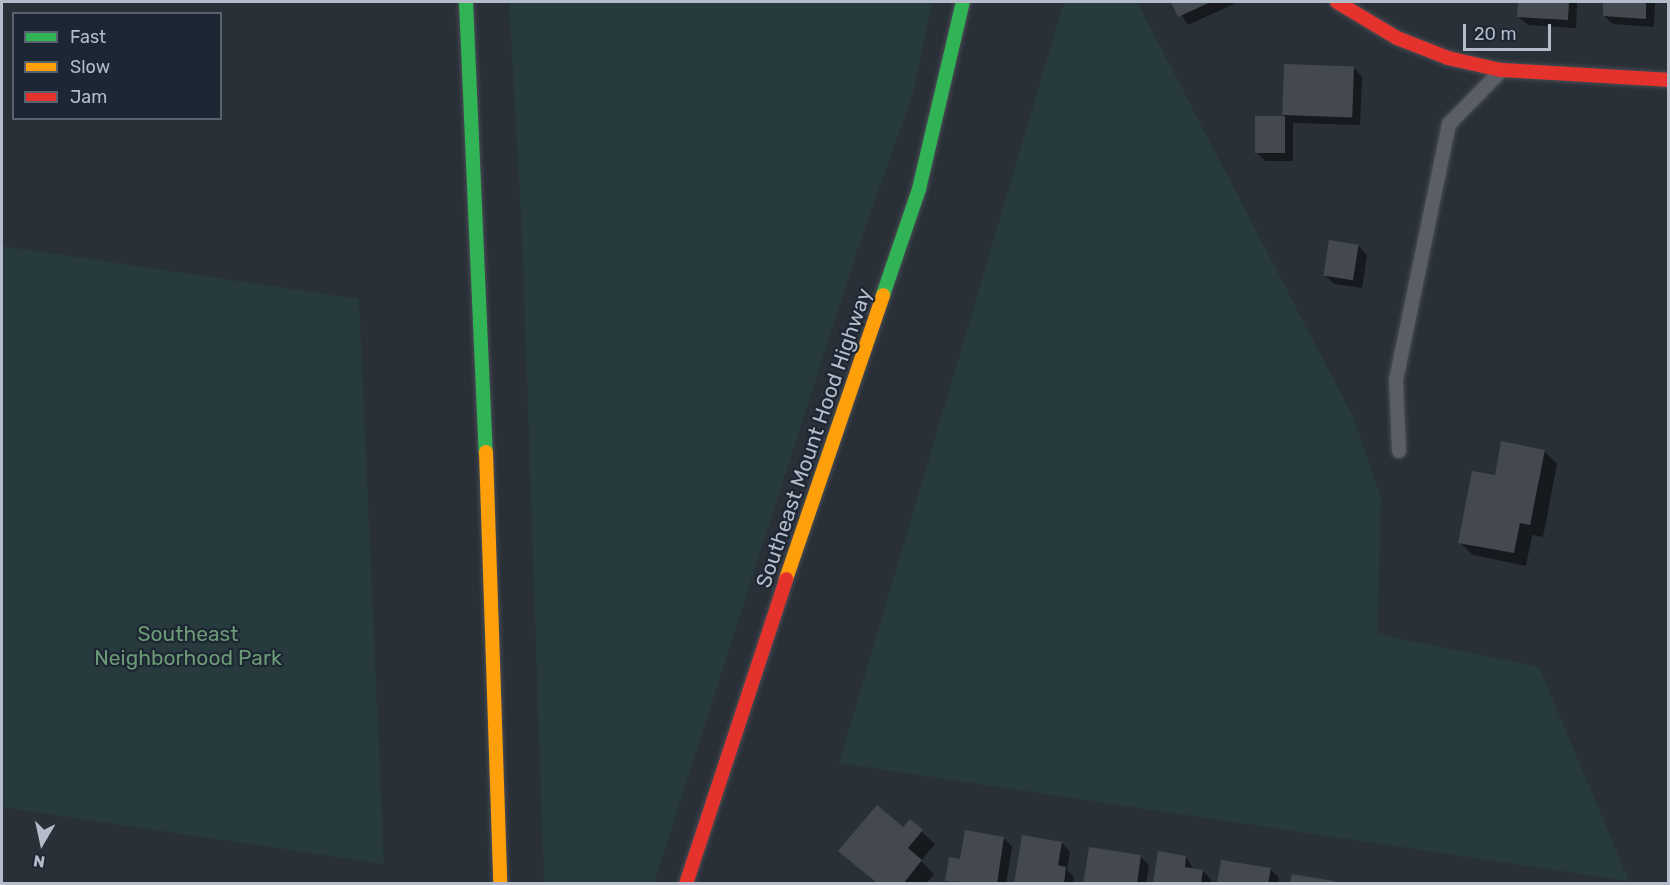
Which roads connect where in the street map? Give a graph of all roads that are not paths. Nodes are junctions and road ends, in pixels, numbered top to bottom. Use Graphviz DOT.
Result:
graph roads {
  1 [pos="466,2"];
  2 [pos="963,2"];
  3 [pos="1337,2"];
  4 [pos="1501,70"];
  5 [pos="1668,80"];
  6 [pos="1399,451"];
  7 [pos="500,884"];
  8 [pos="686,884"];
  1 -- 7 [label="main road"];
  2 -- 8 [label="main road, Southeast Mount Hood Highway"];
  3 -- 4 [label="main road"];
  4 -- 5 [label="main road"];
  4 -- 6 [label="lane"];
}
